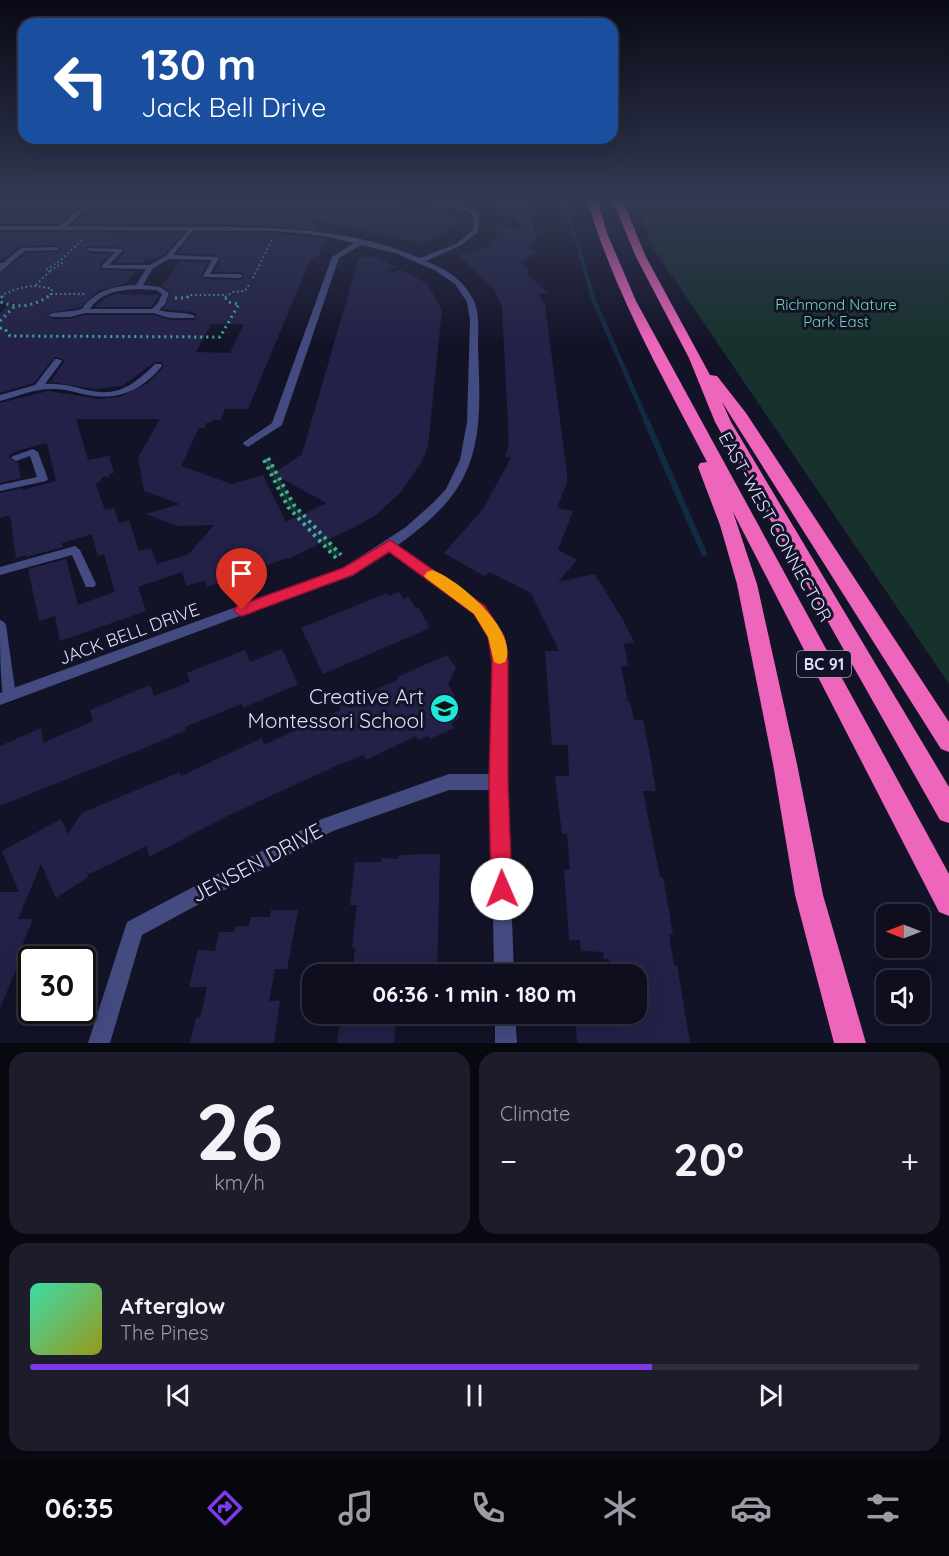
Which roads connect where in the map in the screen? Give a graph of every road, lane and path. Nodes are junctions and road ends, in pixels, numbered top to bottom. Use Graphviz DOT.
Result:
graph roads {
  1 [pos="176,248"];
  2 [pos="269,248"];
  3 [pos="351,248"];
  4 [pos="380,248"];
  5 [pos="452,248"];
  6 [pos="610,248"];
  7 [pos="637,248"];
  8 [pos="56,249"];
  9 [pos="90,249"];
  10 [pos="221,251"];
  11 [pos="168,257"];
  12 [pos="216,258"];
  13 [pos="422,260"];
  14 [pos="60,261"];
  15 [pos="2,267"];
  16 [pos="104,267"];
  17 [pos="152,267"];
  18 [pos="50,271"];
  19 [pos="97,274"];
  20 [pos="240,276"];
  21 [pos="253,278"];
  22 [pos="138,286"];
  23 [pos="0,294"];
  24 [pos="4,294"];
  25 [pos="51,294"];
  26 [pos="99,294"];
  27 [pos="227,295"];
  28 [pos="165,298"];
  29 [pos="15,306"];
  30 [pos="85,310"];
  31 [pos="154,311"];
  32 [pos="52,315"];
  33 [pos="191,316"];
  34 [pos="0,321"];
  35 [pos="0,328"];
  36 [pos="696,358"];
  37 [pos="58,361"];
  38 [pos="158,366"];
  39 [pos="39,387"];
  40 [pos="0,398"];
  41 [pos="696,428"];
  42 [pos="248,444"];
  43 [pos="16,458"];
  44 [pos="0,488"];
  45 [pos="390,545"];
  46 [pos="341,555"];
  47 [pos="336,558"];
  48 [pos="0,571"];
  49 [pos="90,584"];
  50 [pos="0,625"];
  51 [pos="879,636"];
  52 [pos="5,697"];
  53 [pos="949,718"];
  54 [pos="949,742"];
  55 [pos="499,782"];
  56 [pos="949,811"];
  57 [pos="949,902"];
  58 [pos="504,964"];
  59 [pos="505,1024"];
  60 [pos="99,1043"];
  61 [pos="506,1043"];
  62 [pos="850,1043"];
  1 -- 11 [label="lane"];
  2 -- 21 [label="path"];
  3 -- 42 [label="street"];
  4 -- 13 [label="street, JACK BELL DRIVE"];
  5 -- 13 [label="street"];
  6 -- 41 [label="highway, EAST-WEST CONNECTOR / BC 91"];
  7 -- 36 [label="highway, EAST-WEST CONNECTOR / BC 91"];
  8 -- 9 [label="path"];
  8 -- 15 [label="lane"];
  9 -- 16 [label="lane"];
  10 -- 12 [label="lane"];
  11 -- 12 [label="lane"];
  11 -- 17 [label="lane"];
  12 -- 20 [label="lane"];
  13 -- 45 [label="street, JACK BELL DRIVE"];
  14 -- 18 [label="path"];
  16 -- 17 [label="lane"];
  16 -- 19 [label="lane"];
  17 -- 22 [label="lane"];
  20 -- 21 [label="path"];
  21 -- 27 [label="path"];
  22 -- 26 [label="lane"];
  22 -- 28 [label="lane"];
  23 -- 24 [label="path"];
  24 -- 25 [label="path"];
  24 -- 29 [label="path"];
  25 -- 26 [label="path"];
  25 -- 29 [label="path"];
  26 -- 30 [label="lane"];
  27 -- 28 [label="path"];
  27 -- 35 [label="path"];
  28 -- 31 [label="lane"];
  29 -- 34 [label="path"];
  30 -- 31 [label="lane"];
  30 -- 32 [label="lane"];
  31 -- 33 [label="lane"];
  36 -- 51 [label="highway"];
  36 -- 56 [label="highway, EAST-WEST CONNECTOR / BC 91"];
  37 -- 39 [label="lane"];
  38 -- 39 [label="lane"];
  39 -- 40 [label="lane"];
  41 -- 57 [label="highway, EAST-WEST CONNECTOR / BC 91"];
  41 -- 62 [label="highway"];
  43 -- 44 [label="lane"];
  45 -- 52 [label="street, JACK BELL DRIVE"];
  45 -- 55 [label="street"];
  46 -- 47 [label="path"];
  48 -- 49 [label="lane"];
  50 -- 52 [label="lane"];
  51 -- 53 [label="highway"];
  51 -- 54 [label="highway"];
  55 -- 58 [label="street"];
  55 -- 60 [label="street, JENSEN DRIVE"];
  59 -- 61 [label="street"];
}
